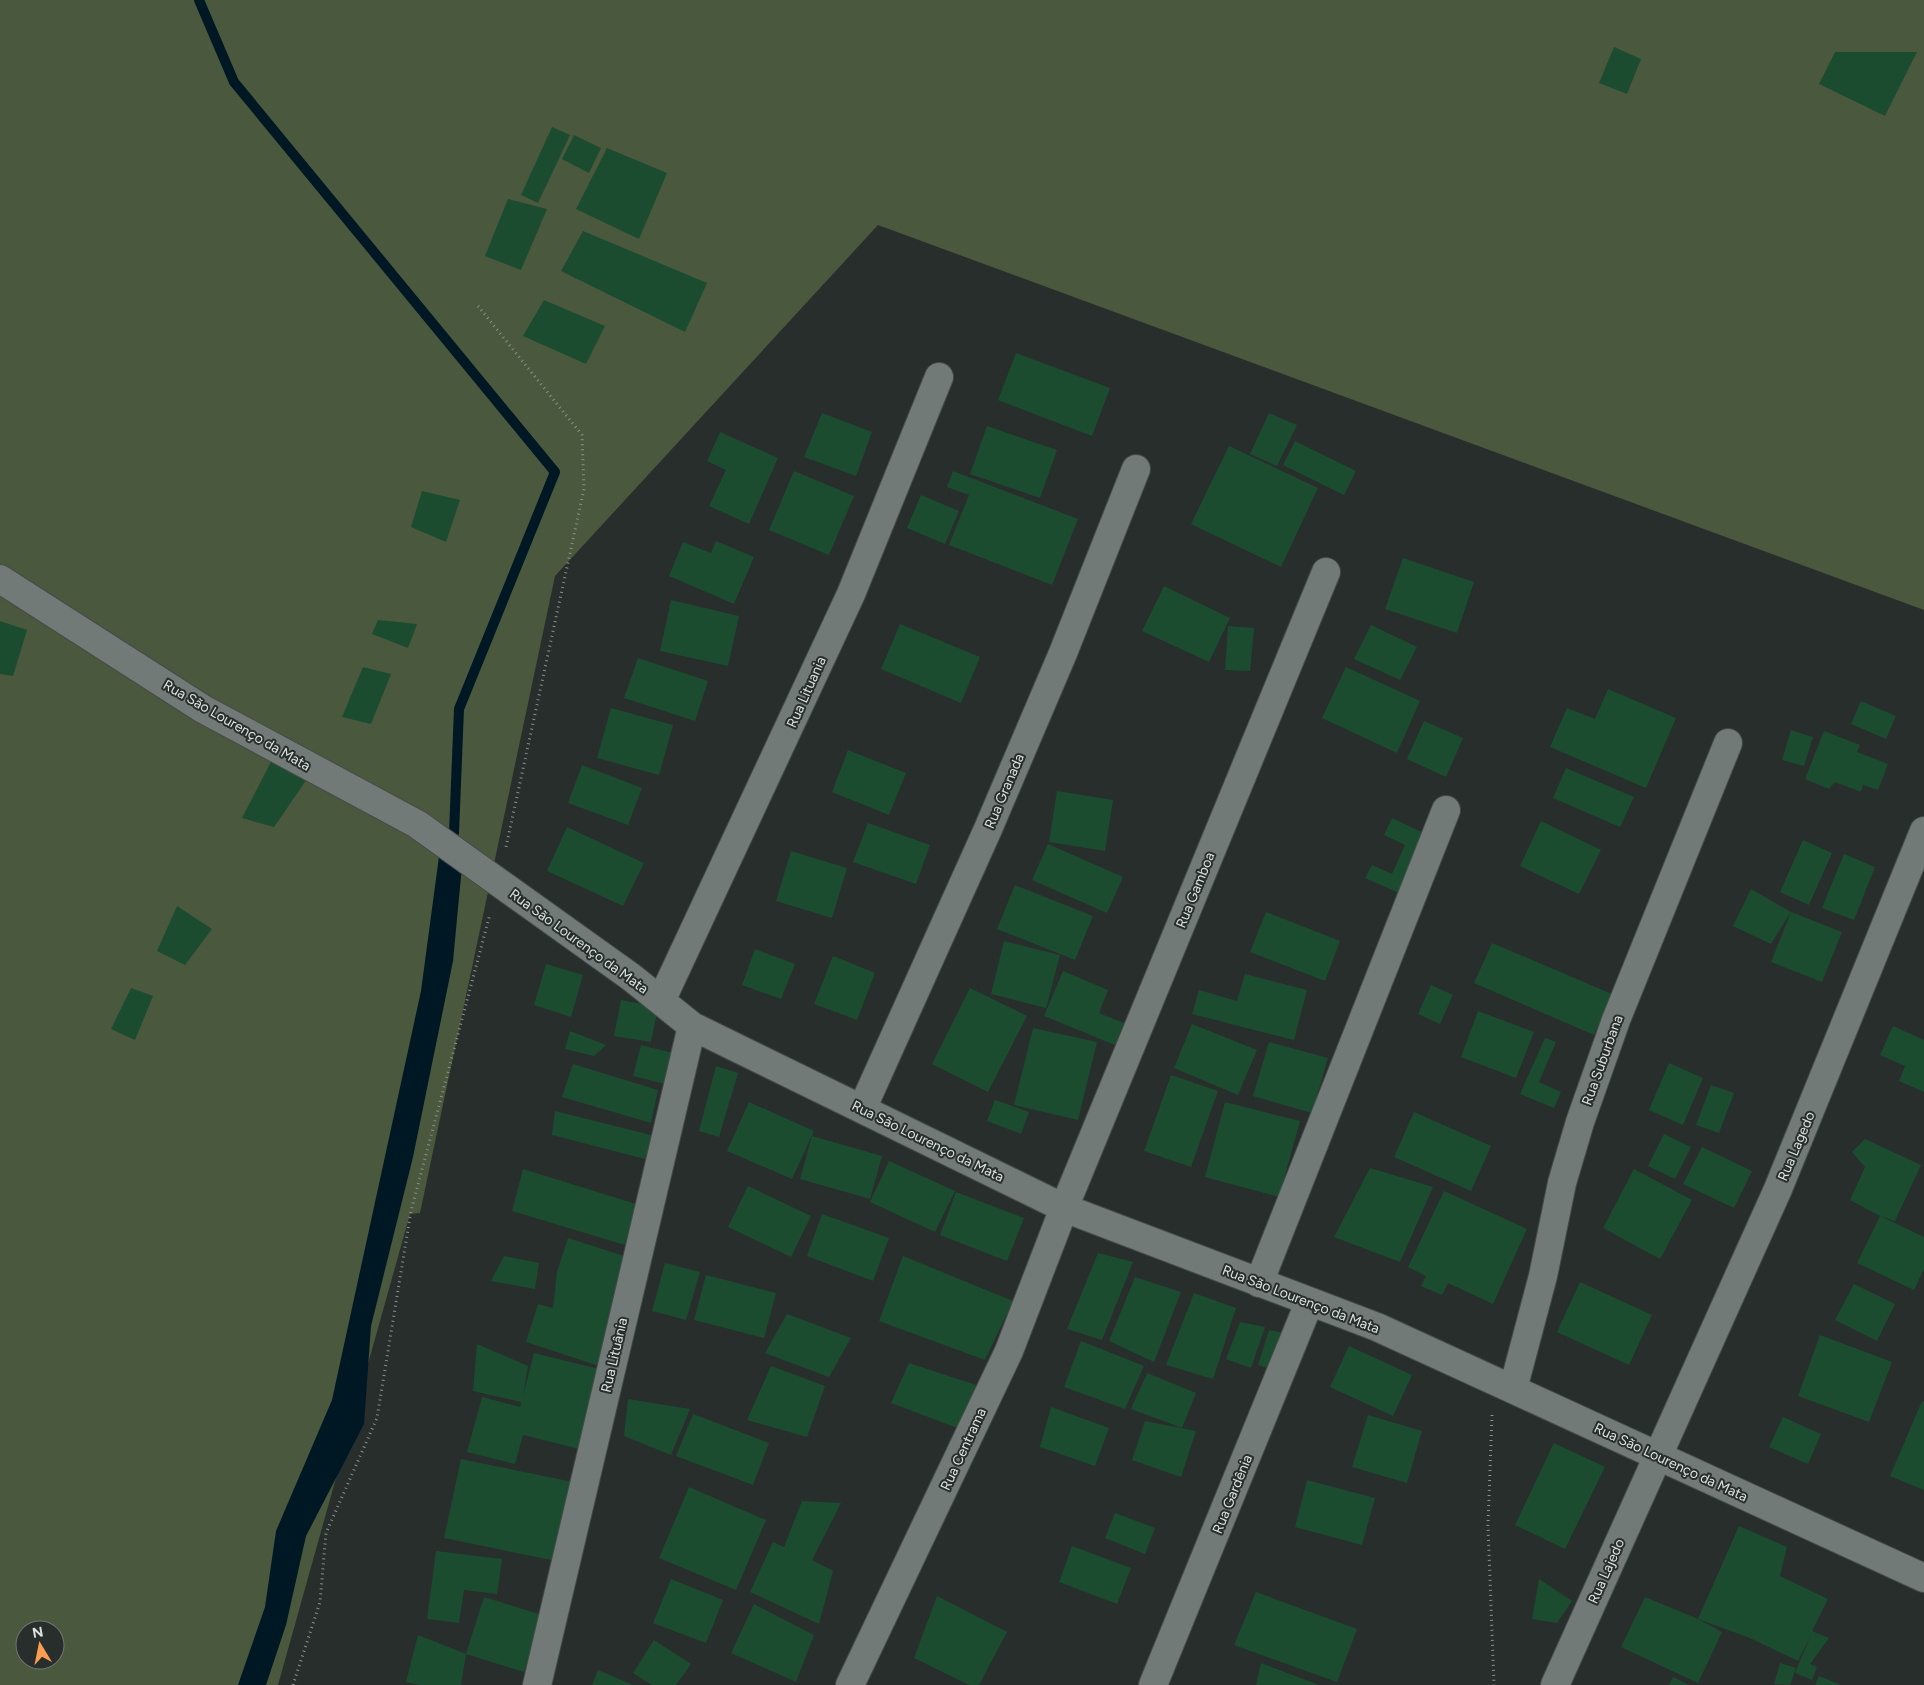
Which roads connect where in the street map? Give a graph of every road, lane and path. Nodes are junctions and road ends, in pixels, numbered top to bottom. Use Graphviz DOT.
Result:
graph roads {
  1 [pos="478,306"];
  2 [pos="939,377"];
  3 [pos="1136,469"];
  4 [pos="1326,572"];
  5 [pos="0,579"];
  6 [pos="1728,743"];
  7 [pos="1446,810"];
  8 [pos="1924,831"];
  9 [pos="498,882"];
  10 [pos="661,1001"];
  11 [pos="692,1026"];
  12 [pos="862,1109"];
  13 [pos="1064,1208"];
  14 [pos="1259,1283"];
  15 [pos="1310,1303"];
  16 [pos="1503,1385"];
  17 [pos="1658,1456"];
  18 [pos="1924,1578"];
  19 [pos="293,1685"];
  20 [pos="537,1685"];
  21 [pos="850,1685"];
  22 [pos="1153,1685"];
  23 [pos="1494,1685"];
  24 [pos="1555,1685"];
  1 -- 9 [label="path"];
  2 -- 10 [label="street, Rua Lituania"];
  3 -- 12 [label="street, Rua Granada"];
  4 -- 13 [label="street, Rua Gamboa"];
  5 -- 9 [label="street, Rua São Lourenço da Mata"];
  6 -- 16 [label="street, Rua Suburbana"];
  7 -- 14 [label="street"];
  8 -- 17 [label="street, Rua Lagedo"];
  9 -- 10 [label="street, Rua São Lourenço da Mata"];
  9 -- 19 [label="path"];
  10 -- 11 [label="street, Rua São Lourenço da Mata"];
  11 -- 12 [label="street, Rua São Lourenço da Mata"];
  11 -- 20 [label="street, Rua Lituânia"];
  12 -- 13 [label="street, Rua São Lourenço da Mata"];
  13 -- 14 [label="street, Rua São Lourenço da Mata"];
  13 -- 21 [label="street, Rua Centrama"];
  14 -- 15 [label="street, Rua São Lourenço da Mata"];
  15 -- 16 [label="street, Rua São Lourenço da Mata"];
  15 -- 22 [label="street, Rua Gardênia"];
  16 -- 17 [label="street, Rua São Lourenço da Mata"];
  16 -- 23 [label="path"];
  17 -- 18 [label="street, Rua São Lourenço da Mata"];
  17 -- 24 [label="street, Rua Lajedo"];
}
